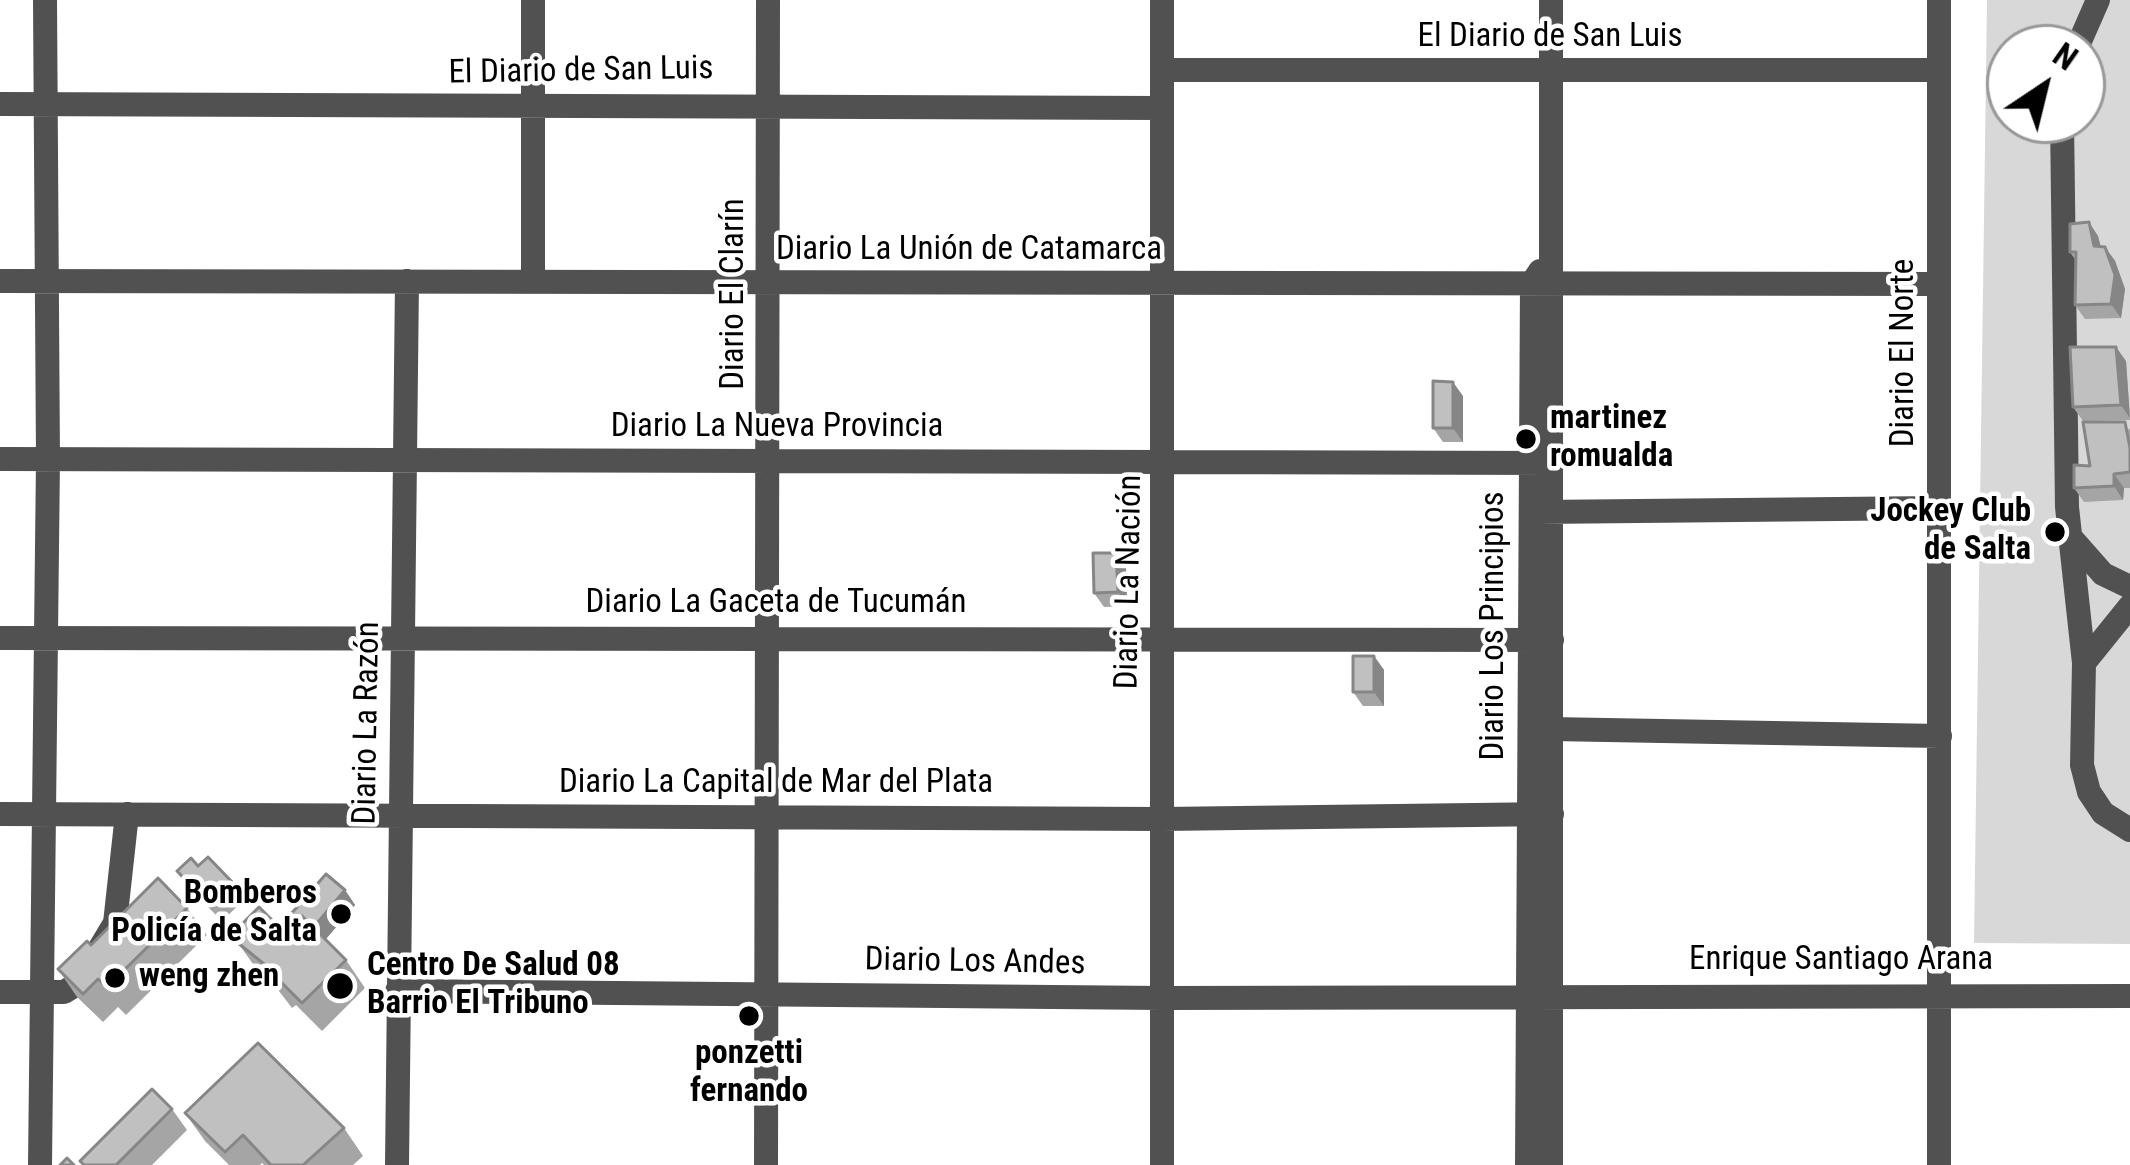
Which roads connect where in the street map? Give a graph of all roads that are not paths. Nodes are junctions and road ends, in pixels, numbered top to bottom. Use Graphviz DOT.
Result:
graph roads {
  1 [pos="45,0"];
  2 [pos="532,0"];
  3 [pos="768,0"];
  4 [pos="1162,0"];
  5 [pos="1551,0"];
  6 [pos="1940,0"];
  7 [pos="1162,70"];
  8 [pos="1939,70"];
  9 [pos="1551,71"];
  10 [pos="768,103"];
  11 [pos="0,104"];
  12 [pos="46,104"];
  13 [pos="533,107"];
  14 [pos="1162,108"];
  15 [pos="2062,144"];
  16 [pos="1545,275"];
  17 [pos="0,280"];
  18 [pos="47,281"];
  19 [pos="407,281"];
  20 [pos="533,282"];
  21 [pos="770,284"];
  22 [pos="1164,284"];
  23 [pos="1938,284"];
  24 [pos="402,456"];
  25 [pos="0,459"];
  26 [pos="48,459"];
  27 [pos="766,462"];
  28 [pos="1164,462"];
  29 [pos="1541,463"];
  30 [pos="1937,508"];
  31 [pos="1541,512"];
  32 [pos="2073,538"];
  33 [pos="2130,587"];
  34 [pos="2130,606"];
  35 [pos="766,635"];
  36 [pos="403,637"];
  37 [pos="0,638"];
  38 [pos="46,638"];
  39 [pos="1541,639"];
  40 [pos="1161,640"];
  41 [pos="2084,663"];
  42 [pos="1551,729"];
  43 [pos="1940,736"];
  44 [pos="0,814"];
  45 [pos="46,814"];
  46 [pos="127,814"];
  47 [pos="1539,814"];
  48 [pos="401,815"];
  49 [pos="766,817"];
  50 [pos="1162,819"];
  51 [pos="2130,830"];
  52 [pos="397,991"];
  53 [pos="0,992"];
  54 [pos="43,992"];
  55 [pos="768,994"];
  56 [pos="1937,994"];
  57 [pos="2130,996"];
  58 [pos="1538,997"];
  59 [pos="1162,998"];
  60 [pos="41,1165"];
  61 [pos="397,1165"];
  62 [pos="766,1165"];
  63 [pos="1162,1165"];
  64 [pos="1528,1165"];
  65 [pos="1552,1165"];
  66 [pos="1939,1165"];
  1 -- 12 [label="street"];
  2 -- 13 [label="street"];
  3 -- 10 [label="street, Diario El Clarín"];
  4 -- 7 [label="street, Diario La Nación"];
  5 -- 9 [label="street, Diario Los Principios"];
  6 -- 8 [label="street, Diario El Norte"];
  7 -- 9 [label="street, El Diario de San Luis"];
  7 -- 14 [label="street, Diario La Nación"];
  8 -- 9 [label="street, El Diario de San Luis"];
  8 -- 23 [label="street, Diario El Norte"];
  9 -- 16 [label="street, Diario Los Principios"];
  10 -- 13 [label="street, El Diario de San Luis"];
  10 -- 14 [label="street, El Diario de San Luis"];
  10 -- 21 [label="street, Diario El Clarín"];
  11 -- 12 [label="street, El Diario de San Luis"];
  12 -- 13 [label="street, El Diario de San Luis"];
  12 -- 18 [label="street"];
  13 -- 20 [label="street"];
  14 -- 22 [label="street, Diario La Nación"];
  15 -- 32 [label="street"];
  16 -- 22 [label="street, Diario La Unión de Catamarca"];
  16 -- 23 [label="street, Diario La Unión de Catamarca"];
  16 -- 29 [label="street, Diario Los Principios"];
  17 -- 18 [label="street, Diario La Unión de Catamarca"];
  18 -- 19 [label="street, Diario La Unión de Catamarca"];
  18 -- 26 [label="street"];
  19 -- 20 [label="street, Diario La Unión de Catamarca"];
  19 -- 24 [label="street, Diario La Razón"];
  20 -- 21 [label="street, Diario La Unión de Catamarca"];
  21 -- 22 [label="street, Diario La Unión de Catamarca"];
  21 -- 27 [label="street, Diario El Clarín"];
  22 -- 28 [label="street, Diario La Nación"];
  23 -- 30 [label="street, Diario El Norte"];
  24 -- 26 [label="street, Diario La Nueva Provincia"];
  24 -- 27 [label="street, Diario La Nueva Provincia"];
  24 -- 36 [label="street, Diario La Razón"];
  25 -- 26 [label="street, Diario La Nueva Provincia"];
  26 -- 38 [label="street"];
  27 -- 28 [label="street, Diario La Nueva Provincia"];
  27 -- 35 [label="street, Diario El Clarín"];
  28 -- 29 [label="street, Diario La Nueva Provincia"];
  28 -- 40 [label="street, Diario La Nación"];
  29 -- 31 [label="street, Diario Los Principios"];
  30 -- 31 [label="street"];
  30 -- 43 [label="street, Diario El Norte"];
  31 -- 39 [label="street, Diario Los Principios"];
  32 -- 33 [label="street"];
  32 -- 41 [label="street"];
  34 -- 41 [label="street"];
  35 -- 36 [label="street, Diario La Gaceta de Tucumán"];
  35 -- 40 [label="street, Diario La Gaceta de Tucumán"];
  35 -- 49 [label="street, Diario El Clarín"];
  36 -- 38 [label="street, Diario La Gaceta de Tucumán"];
  36 -- 48 [label="street, Diario La Razón"];
  37 -- 38 [label="street, Diario La Gaceta de Tucumán"];
  38 -- 45 [label="street"];
  39 -- 40 [label="street, Diario La Gaceta de Tucumán"];
  39 -- 42 [label="street, Diario Los Principios"];
  39 -- 47 [label="street, Diario Los Principios"];
  40 -- 50 [label="street, Diario La Nación"];
  41 -- 51 [label="street"];
  42 -- 43 [label="street"];
  42 -- 47 [label="street, Diario Los Principios"];
  43 -- 56 [label="street, Diario El Norte"];
  44 -- 45 [label="street, Diario La Capital de Mar del Plata"];
  45 -- 46 [label="street, Diario La Capital de Mar del Plata"];
  45 -- 54 [label="street"];
  46 -- 48 [label="street, Diario La Capital de Mar del Plata"];
  46 -- 54 [label="street"];
  47 -- 50 [label="street, Diario La Capital de Mar del Plata"];
  47 -- 58 [label="street, Diario Los Principios"];
  48 -- 49 [label="street, Diario La Capital de Mar del Plata"];
  48 -- 52 [label="street, Diario La Razón"];
  49 -- 50 [label="street, Diario La Capital de Mar del Plata"];
  49 -- 55 [label="street, Diario El Clarín"];
  50 -- 59 [label="street, Diario La Nación"];
  52 -- 55 [label="street, Diario Los Andes"];
  52 -- 61 [label="street, Diario La Razón"];
  53 -- 54 [label="street"];
  54 -- 60 [label="street"];
  55 -- 59 [label="street, Diario Los Andes"];
  55 -- 62 [label="street, Diario El Clarín"];
  56 -- 57 [label="street, Enrique Santiago Arana"];
  56 -- 58 [label="street, Enrique Santiago Arana"];
  56 -- 66 [label="street, Diario El Norte"];
  58 -- 59 [label="street, Diario Los Andes"];
  58 -- 64 [label="street"];
  58 -- 65 [label="street"];
  59 -- 63 [label="street, Diario La Nación"];
}
